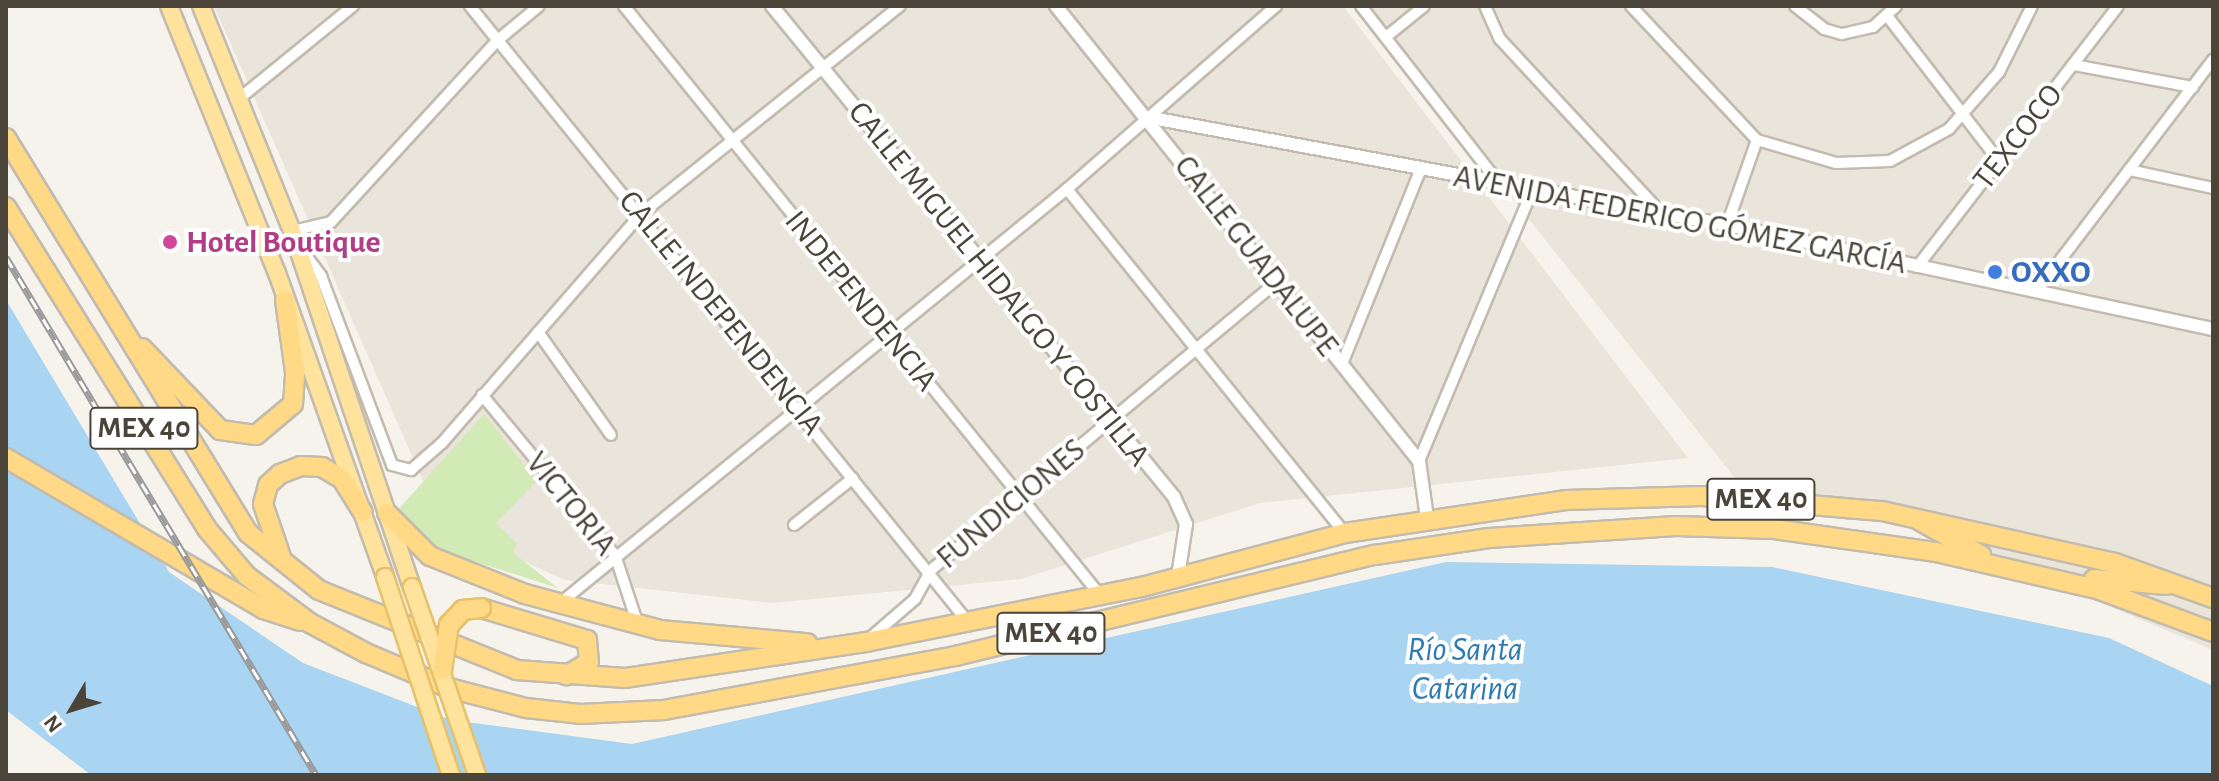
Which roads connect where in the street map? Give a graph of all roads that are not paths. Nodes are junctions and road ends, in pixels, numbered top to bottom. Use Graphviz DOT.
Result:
graph roads {
  1 [pos="169,6"];
  2 [pos="201,6"];
  3 [pos="353,6"];
  4 [pos="470,6"];
  5 [pos="539,6"];
  6 [pos="624,6"];
  7 [pos="772,6"];
  8 [pos="900,6"];
  9 [pos="1056,6"];
  10 [pos="1276,6"];
  11 [pos="1361,6"];
  12 [pos="1424,6"];
  13 [pos="1485,6"];
  14 [pos="1631,6"];
  15 [pos="1795,6"];
  16 [pos="1896,6"];
  17 [pos="2032,6"];
  18 [pos="2118,6"];
  19 [pos="1888,17"];
  20 [pos="1386,37"];
  21 [pos="498,40"];
  22 [pos="2213,61"];
  23 [pos="2074,65"];
  24 [pos="823,70"];
  25 [pos="2193,87"];
  26 [pos="240,98"];
  27 [pos="1964,115"];
  28 [pos="1147,117"];
  29 [pos="6,138"];
  30 [pos="1757,140"];
  31 [pos="733,141"];
  32 [pos="1999,161"];
  33 [pos="1421,168"];
  34 [pos="2129,170"];
  35 [pos="1499,183"];
  36 [pos="2213,188"];
  37 [pos="1067,189"];
  38 [pos="1533,189"];
  39 [pos="6,207"];
  40 [pos="641,214"];
  41 [pos="1663,215"];
  42 [pos="256,219"];
  43 [pos="1727,225"];
  44 [pos="295,238"];
  45 [pos="978,262"];
  46 [pos="1917,267"];
  47 [pos="1276,283"];
  48 [pos="2036,292"];
  49 [pos="285,300"];
  50 [pos="120,324"];
  51 [pos="2213,329"];
  52 [pos="538,332"];
  53 [pos="888,335"];
  54 [pos="1198,348"];
  55 [pos="1342,364"];
  56 [pos="482,395"];
  57 [pos="798,408"];
  58 [pos="1111,419"];
  59 [pos="611,435"];
  60 [pos="6,458"];
  61 [pos="1419,461"];
  62 [pos="853,478"];
  63 [pos="1019,499"];
  64 [pos="363,512"];
  65 [pos="387,513"];
  66 [pos="1909,515"];
  67 [pos="1427,518"];
  68 [pos="794,525"];
  69 [pos="1345,533"];
  70 [pos="1300,545"];
  71 [pos="1408,550"];
  72 [pos="615,555"];
  73 [pos="1997,565"];
  74 [pos="288,570"];
  75 [pos="931,570"];
  76 [pos="2031,571"];
  77 [pos="1178,576"];
  78 [pos="2177,583"];
  79 [pos="1100,595"];
  80 [pos="2213,598"];
  81 [pos="559,604"];
  82 [pos="968,622"];
  83 [pos="310,623"];
  84 [pos="638,625"];
  85 [pos="2213,632"];
  86 [pos="866,642"];
  87 [pos="834,645"];
  88 [pos="442,670"];
  89 [pos="560,678"];
  90 [pos="451,775"];
  91 [pos="477,775"];
  1 -- 42 [label="main road"];
  2 -- 26 [label="main road"];
  3 -- 26 [label="street"];
  4 -- 21 [label="street, CALLE INDEPENDENCIA"];
  5 -- 21 [label="street"];
  6 -- 31 [label="street, INDEPENDENCIA"];
  7 -- 24 [label="street, CALLE MIGUEL HIDALGO Y COSTILLA"];
  8 -- 24 [label="street"];
  9 -- 28 [label="street, CALLE GUADALUPE"];
  10 -- 28 [label="street"];
  11 -- 20 [label="street"];
  12 -- 20 [label="street"];
  13 -- 41 [label="street"];
  14 -- 30 [label="street"];
  15 -- 19 [label="street"];
  16 -- 19 [label="street"];
  17 -- 27 [label="street"];
  18 -- 23 [label="street, TEXCOCO"];
  19 -- 27 [label="street"];
  20 -- 35 [label="street"];
  21 -- 40 [label="street, CALLE INDEPENDENCIA"];
  21 -- 44 [label="street"];
  22 -- 25 [label="street"];
  23 -- 25 [label="street"];
  23 -- 32 [label="street, TEXCOCO"];
  24 -- 31 [label="street"];
  24 -- 45 [label="street, CALLE MIGUEL HIDALGO Y COSTILLA"];
  25 -- 34 [label="street"];
  26 -- 44 [label="main road"];
  27 -- 30 [label="street"];
  27 -- 32 [label="street"];
  28 -- 33 [label="street, AVENIDA FEDERICO GÓMEZ GARCÍA"];
  28 -- 37 [label="street"];
  28 -- 47 [label="street, CALLE GUADALUPE"];
  29 -- 50 [label="highway, MEX 40"];
  30 -- 43 [label="street"];
  31 -- 40 [label="street"];
  31 -- 53 [label="street, INDEPENDENCIA"];
  32 -- 46 [label="street, TEXCOCO"];
  33 -- 35 [label="street, AVENIDA FEDERICO GÓMEZ GARCÍA"];
  33 -- 55 [label="street"];
  34 -- 36 [label="street"];
  34 -- 48 [label="street"];
  35 -- 38 [label="street, AVENIDA FEDERICO GÓMEZ GARCÍA"];
  37 -- 45 [label="street"];
  37 -- 54 [label="street"];
  38 -- 41 [label="street, AVENIDA FEDERICO GÓMEZ GARCÍA"];
  38 -- 61 [label="street"];
  39 -- 83 [label="highway, MEX 40"];
  40 -- 52 [label="street"];
  40 -- 57 [label="street, CALLE INDEPENDENCIA"];
  41 -- 43 [label="street, AVENIDA FEDERICO GÓMEZ GARCÍA"];
  42 -- 44 [label="main road"];
  42 -- 49 [label="main road"];
  43 -- 46 [label="street, AVENIDA FEDERICO GÓMEZ GARCÍA"];
  44 -- 56 [label="street"];
  44 -- 65 [label="main road"];
  45 -- 53 [label="street"];
  45 -- 58 [label="street, CALLE MIGUEL HIDALGO Y COSTILLA"];
  46 -- 48 [label="street, AVENIDA FEDERICO GÓMEZ GARCÍA"];
  47 -- 54 [label="street, FUNDICIONES"];
  47 -- 55 [label="street, CALLE GUADALUPE"];
  48 -- 51 [label="street, AVENIDA FEDERICO GÓMEZ GARCÍA"];
  49 -- 50 [label="highway"];
  49 -- 64 [label="main road"];
  50 -- 74 [label="highway, MEX 40"];
  52 -- 56 [label="street"];
  52 -- 59 [label="street"];
  53 -- 57 [label="street"];
  53 -- 63 [label="street, INDEPENDENCIA"];
  54 -- 58 [label="street, FUNDICIONES"];
  54 -- 69 [label="street"];
  55 -- 61 [label="street, CALLE GUADALUPE"];
  56 -- 72 [label="street, VICTORIA"];
  57 -- 62 [label="street, CALLE INDEPENDENCIA"];
  57 -- 72 [label="street"];
  58 -- 63 [label="street, FUNDICIONES"];
  58 -- 77 [label="street, CALLE MIGUEL HIDALGO Y COSTILLA"];
  60 -- 83 [label="highway"];
  61 -- 67 [label="street"];
  62 -- 68 [label="street"];
  62 -- 75 [label="street, CALLE INDEPENDENCIA"];
  63 -- 75 [label="street, FUNDICIONES"];
  63 -- 79 [label="street, INDEPENDENCIA"];
  64 -- 74 [label="highway"];
  64 -- 90 [label="main road, bridge"];
  65 -- 81 [label="highway"];
  65 -- 88 [label="main road, bridge"];
  66 -- 67 [label="highway, MEX 40"];
  66 -- 73 [label="highway"];
  66 -- 78 [label="highway, MEX 40"];
  67 -- 69 [label="highway, MEX 40"];
  69 -- 70 [label="highway, MEX 40"];
  70 -- 71 [label="highway"];
  70 -- 77 [label="highway, MEX 40"];
  71 -- 73 [label="highway, MEX 40"];
  71 -- 83 [label="highway, MEX 40"];
  72 -- 81 [label="street"];
  72 -- 84 [label="street, VICTORIA"];
  73 -- 76 [label="highway, MEX 40"];
  74 -- 89 [label="highway, MEX 40"];
  75 -- 82 [label="street, CALLE INDEPENDENCIA"];
  75 -- 86 [label="street, FUNDICIONES"];
  76 -- 78 [label="highway"];
  76 -- 85 [label="highway, MEX 40"];
  77 -- 79 [label="highway, MEX 40"];
  78 -- 80 [label="highway, MEX 40"];
  79 -- 82 [label="highway, MEX 40"];
  81 -- 84 [label="highway"];
  82 -- 86 [label="highway, MEX 40"];
  84 -- 87 [label="highway"];
  86 -- 87 [label="highway, MEX 40"];
  87 -- 89 [label="highway, MEX 40"];
  88 -- 89 [label="highway, bridge"];
  88 -- 91 [label="main road, bridge"];
}
